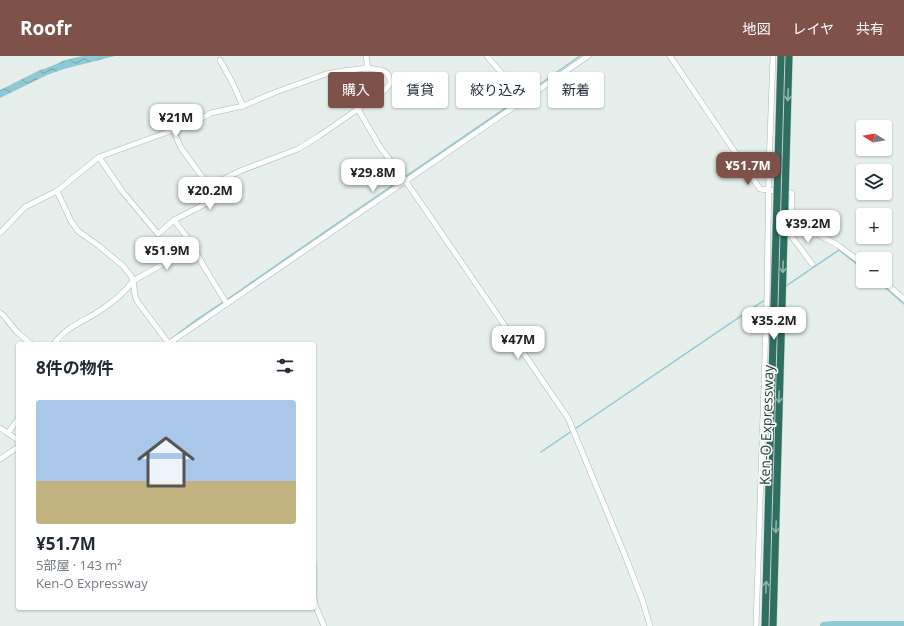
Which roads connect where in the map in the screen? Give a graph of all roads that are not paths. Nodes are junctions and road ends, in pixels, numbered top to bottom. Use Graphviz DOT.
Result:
graph roads {
  1 [pos="366,56"];
  2 [pos="487,56"];
  3 [pos="588,56"];
  4 [pos="670,56"];
  5 [pos="773,56"];
  6 [pos="782,56"];
  7 [pos="789,56"];
  8 [pos="220,60"];
  9 [pos="367,68"];
  10 [pos="501,72"];
  11 [pos="540,88"];
  12 [pos="243,106"];
  13 [pos="511,108"];
  14 [pos="358,109"];
  15 [pos="173,130"];
  16 [pos="99,157"];
  17 [pos="406,180"];
  18 [pos="209,186"];
  19 [pos="768,190"];
  20 [pos="57,191"];
  21 [pos="174,220"];
  22 [pos="0,233"];
  23 [pos="790,234"];
  24 [pos="194,247"];
  25 [pos="856,259"];
  26 [pos="812,264"];
  27 [pos="134,281"];
  28 [pos="891,288"];
  29 [pos="904,300"];
  30 [pos="227,304"];
  31 [pos="0,313"];
  32 [pos="28,342"];
  33 [pos="56,342"];
  34 [pos="168,342"];
  35 [pos="172,342"];
  36 [pos="16,422"];
  37 [pos="0,428"];
  38 [pos="8,433"];
  39 [pos="16,439"];
  40 [pos="16,447"];
  41 [pos="0,459"];
  42 [pos="316,607"];
  43 [pos="324,626"];
  44 [pos="650,626"];
  45 [pos="756,626"];
  46 [pos="765,626"];
  47 [pos="773,626"];
  1 -- 9 [label="street"];
  2 -- 10 [label="street"];
  3 -- 11 [label="street"];
  4 -- 19 [label="street"];
  5 -- 19 [label="street"];
  46 -- 6 [label="highway, Ken-O Expressway, one-way, bridge"];
  7 -- 47 [label="highway, Ken-O Expressway, one-way, bridge"];
  8 -- 12 [label="street"];
  9 -- 12 [label="street"];
  9 -- 14 [label="street"];
  12 -- 15 [label="street"];
  13 -- 17 [label="street"];
  14 -- 17 [label="street"];
  14 -- 18 [label="street"];
  15 -- 16 [label="street"];
  15 -- 18 [label="street"];
  16 -- 20 [label="street"];
  16 -- 21 [label="street"];
  17 -- 30 [label="street"];
  17 -- 44 [label="street"];
  18 -- 21 [label="street"];
  19 -- 25 [label="street"];
  19 -- 45 [label="street"];
  20 -- 22 [label="street"];
  20 -- 27 [label="street"];
  21 -- 24 [label="street"];
  23 -- 26 [label="street"];
  24 -- 27 [label="street"];
  24 -- 30 [label="street"];
  27 -- 33 [label="street"];
  27 -- 34 [label="street"];
  28 -- 29 [label="street"];
  30 -- 35 [label="street"];
  31 -- 32 [label="street"];
  36 -- 38 [label="street"];
  37 -- 38 [label="street"];
  38 -- 39 [label="street"];
  40 -- 41 [label="street"];
  42 -- 43 [label="street"];
}
